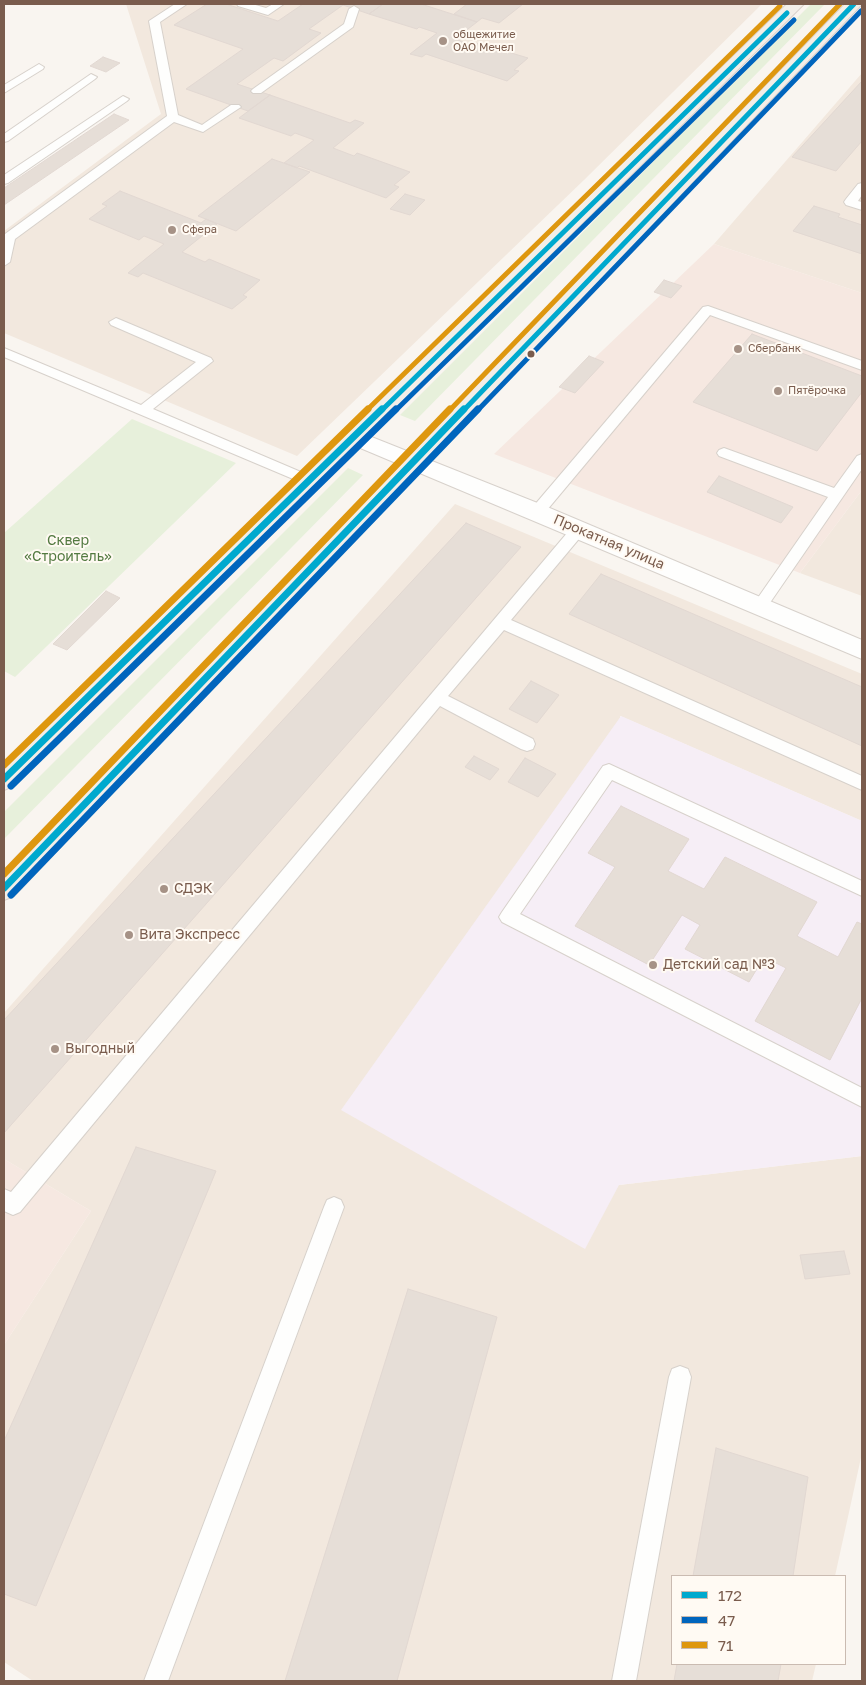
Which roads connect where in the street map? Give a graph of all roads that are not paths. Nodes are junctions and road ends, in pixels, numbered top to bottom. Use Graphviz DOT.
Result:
graph roads {
  1 [pos="182,4"];
  2 [pos="242,4"];
  3 [pos="279,4"];
  4 [pos="796,4"];
  5 [pos="854,4"];
  6 [pos="354,9"];
  7 [pos="39,67"];
  8 [pos="91,77"];
  9 [pos="4,90"];
  10 [pos="257,91"];
  11 [pos="123,99"];
  12 [pos="235,107"];
  13 [pos="173,117"];
  14 [pos="4,138"];
  15 [pos="4,180"];
  16 [pos="862,187"];
  17 [pos="862,206"];
  18 [pos="6,235"];
  19 [pos="4,262"];
  20 [pos="116,322"];
  21 [pos="4,352"];
  22 [pos="862,366"];
  23 [pos="143,410"];
  24 [pos="354,437"];
  25 [pos="724,453"];
  26 [pos="862,459"];
  27 [pos="414,462"];
  28 [pos="310,481"];
  29 [pos="837,495"];
  30 [pos="537,512"];
  31 [pos="578,530"];
  32 [pos="760,606"];
  33 [pos="501,622"];
  34 [pos="862,650"];
  35 [pos="438,698"];
  36 [pos="526,744"];
  37 [pos="4,779"];
  38 [pos="862,782"];
  39 [pos="4,888"];
  40 [pos="862,889"];
  41 [pos="862,1098"];
  42 [pos="4,1198"];
  43 [pos="334,1207"];
  44 [pos="680,1377"];
  45 [pos="156,1681"];
  46 [pos="624,1681"];
  1 -- 13 [label="lane"];
  2 -- 3 [label="lane"];
  4 -- 24 [label="main road"];
  5 -- 27 [label="main road"];
  6 -- 10 [label="lane"];
  7 -- 9 [label="lane"];
  8 -- 14 [label="lane"];
  11 -- 15 [label="lane"];
  12 -- 13 [label="lane"];
  13 -- 18 [label="lane"];
  16 -- 17 [label="lane"];
  18 -- 19 [label="lane"];
  20 -- 23 [label="lane"];
  21 -- 23 [label="lane"];
  22 -- 30 [label="lane"];
  23 -- 28 [label="lane"];
  24 -- 27 [label="street, Прокатная улица"];
  24 -- 28 [label="main road"];
  25 -- 29 [label="lane"];
  26 -- 29 [label="lane"];
  27 -- 30 [label="street, Прокатная улица"];
  27 -- 39 [label="main road"];
  28 -- 37 [label="main road"];
  29 -- 32 [label="lane"];
  30 -- 31 [label="street, Прокатная улица"];
  31 -- 32 [label="street, Прокатная улица"];
  31 -- 33 [label="lane"];
  32 -- 34 [label="street, Прокатная улица"];
  33 -- 35 [label="lane"];
  33 -- 38 [label="lane"];
  35 -- 36 [label="lane"];
  35 -- 42 [label="lane"];
  40 -- 41 [label="lane"];
  43 -- 45 [label="lane"];
  44 -- 46 [label="lane"];
}
